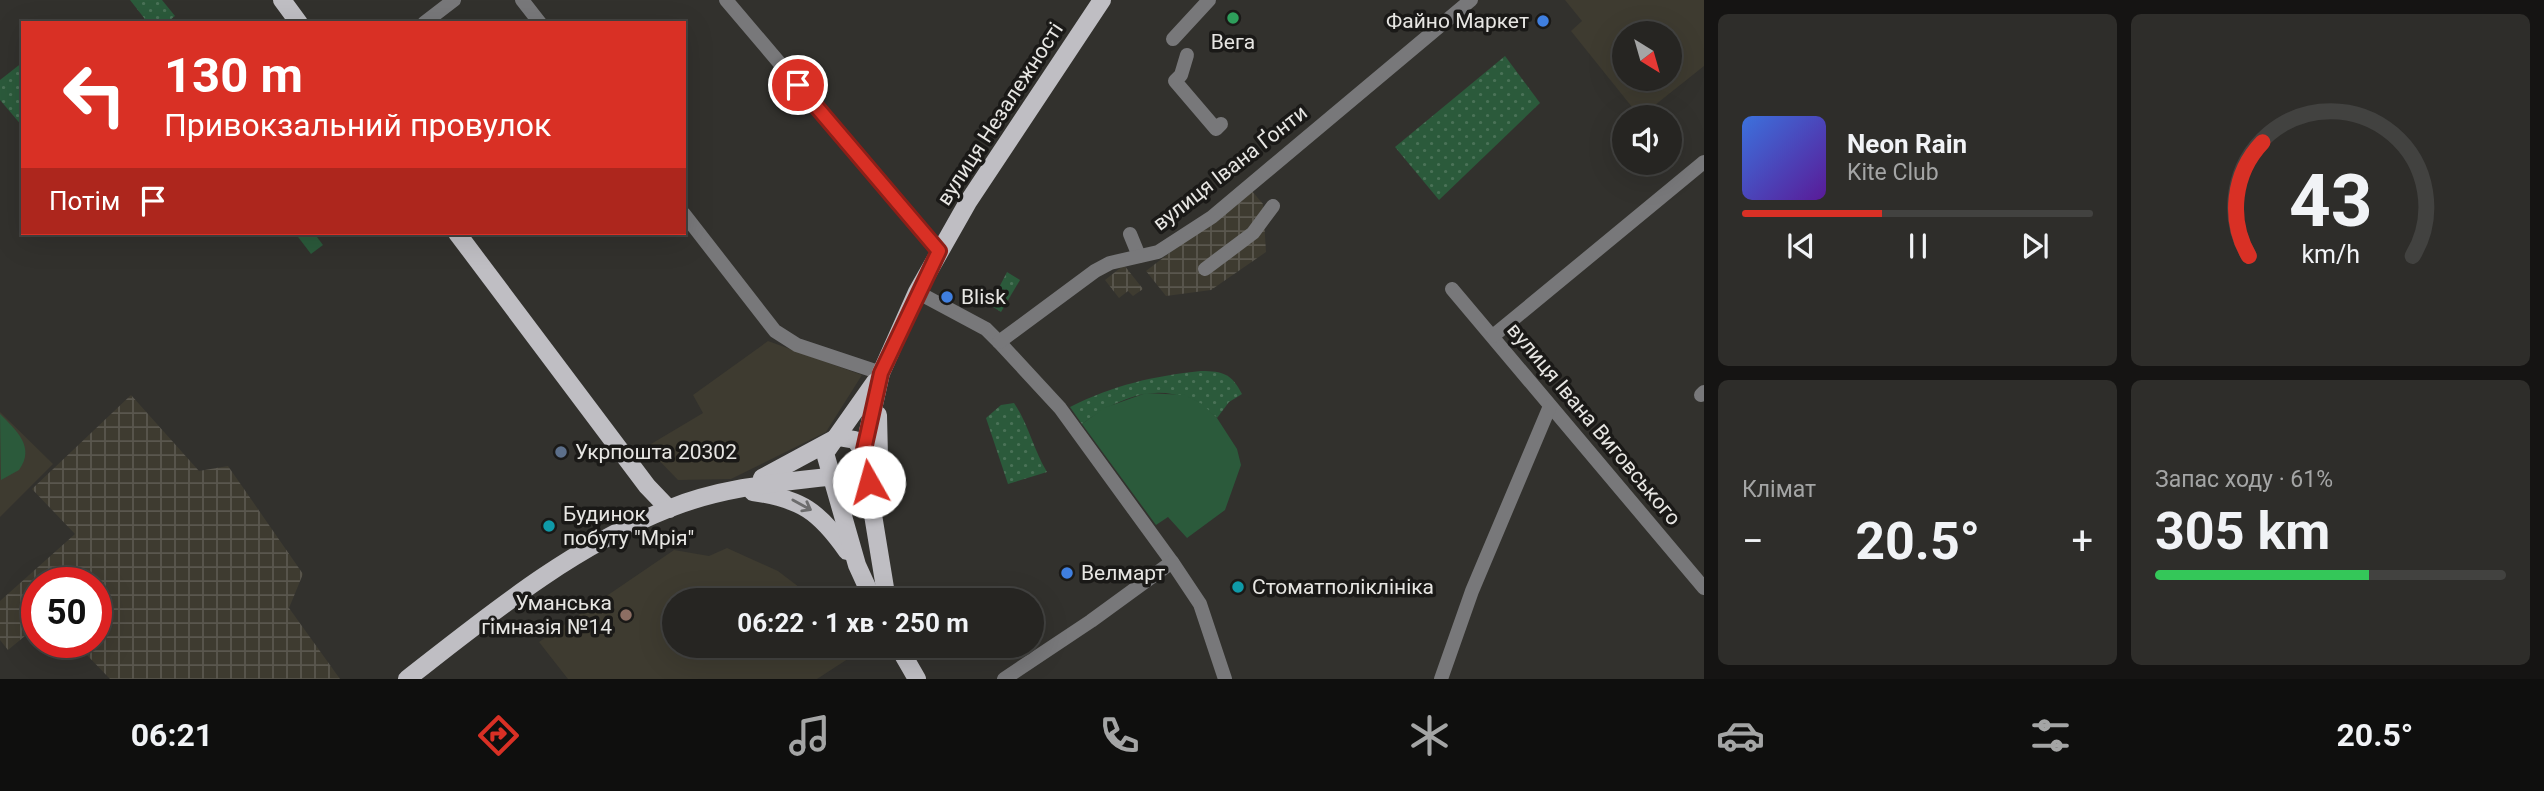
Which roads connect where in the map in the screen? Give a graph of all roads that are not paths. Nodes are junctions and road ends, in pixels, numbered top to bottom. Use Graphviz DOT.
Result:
graph roads {
  1 [pos="282,0"];
  2 [pos="454,0"];
  3 [pos="522,0"];
  4 [pos="726,0"];
  5 [pos="1209,0"];
  6 [pos="1471,0"];
  7 [pos="1095,3"];
  8 [pos="298,21"];
  9 [pos="427,21"];
  10 [pos="538,21"];
  11 [pos="1173,39"];
  12 [pos="1187,55"];
  13 [pos="1221,124"];
  14 [pos="1704,162"];
  15 [pos="1273,206"];
  16 [pos="686,217"];
  17 [pos="1130,234"];
  18 [pos="458,235"];
  19 [pos="939,251"];
  20 [pos="1139,256"];
  21 [pos="1205,269"];
  22 [pos="1452,289"];
  23 [pos="918,292"];
  24 [pos="1493,336"];
  25 [pos="999,342"];
  26 [pos="881,373"];
  27 [pos="1550,406"];
  28 [pos="832,440"];
  29 [pos="863,454"];
  30 [pos="834,472"];
  31 [pos="736,490"];
  32 [pos="669,509"];
  33 [pos="880,545"];
  34 [pos="1172,562"];
  35 [pos="1704,564"];
  36 [pos="856,565"];
  37 [pos="1692,574"];
  38 [pos="867,588"];
  39 [pos="885,588"];
  40 [pos="1704,588"];
  41 [pos="905,658"];
  42 [pos="407,679"];
  43 [pos="918,679"];
  44 [pos="1004,679"];
  45 [pos="1224,679"];
  46 [pos="1441,679"];
  1 -- 8 [label="main road"];
  2 -- 9 [label="street"];
  3 -- 10 [label="street"];
  4 -- 19 [label="street"];
  5 -- 11 [label="street"];
  6 -- 20 [label="street, вулиця Івана Ґонти"];
  7 -- 19 [label="main road, вулиця Незалежності"];
  12 -- 13 [label="street"];
  14 -- 24 [label="street"];
  15 -- 21 [label="street"];
  16 -- 26 [label="street"];
  17 -- 20 [label="street"];
  18 -- 32 [label="main road"];
  19 -- 23 [label="main road, вулиця Незалежності"];
  20 -- 25 [label="street, вулиця Івана Ґонти"];
  22 -- 24 [label="street, вулиця Івана Виговського"];
  23 -- 25 [label="street"];
  23 -- 26 [label="main road, вулиця Незалежності"];
  24 -- 27 [label="street, вулиця Івана Виговського"];
  25 -- 34 [label="street"];
  26 -- 28 [label="main road, вулиця Незалежності"];
  26 -- 29 [label="main road, вулиця Незалежності"];
  26 -- 33 [label="main road, вулиця Незалежності"];
  27 -- 37 [label="street, вулиця Івана Виговського"];
  27 -- 46 [label="street"];
  28 -- 29 [label="main road"];
  28 -- 30 [label="main road"];
  28 -- 31 [label="main road"];
  29 -- 30 [label="main road"];
  29 -- 33 [label="main road, вулиця Незалежності"];
  30 -- 31 [label="main road"];
  30 -- 36 [label="main road"];
  31 -- 32 [label="main road"];
  31 -- 36 [label="main road, one-way"];
  32 -- 42 [label="main road"];
  33 -- 39 [label="main road, вулиця Незалежності"];
  34 -- 44 [label="street"];
  34 -- 45 [label="street"];
  35 -- 37 [label="street"];
  36 -- 38 [label="main road"];
  37 -- 40 [label="street, вулиця Івана Виговського"];
  41 -- 43 [label="main road"];
}
